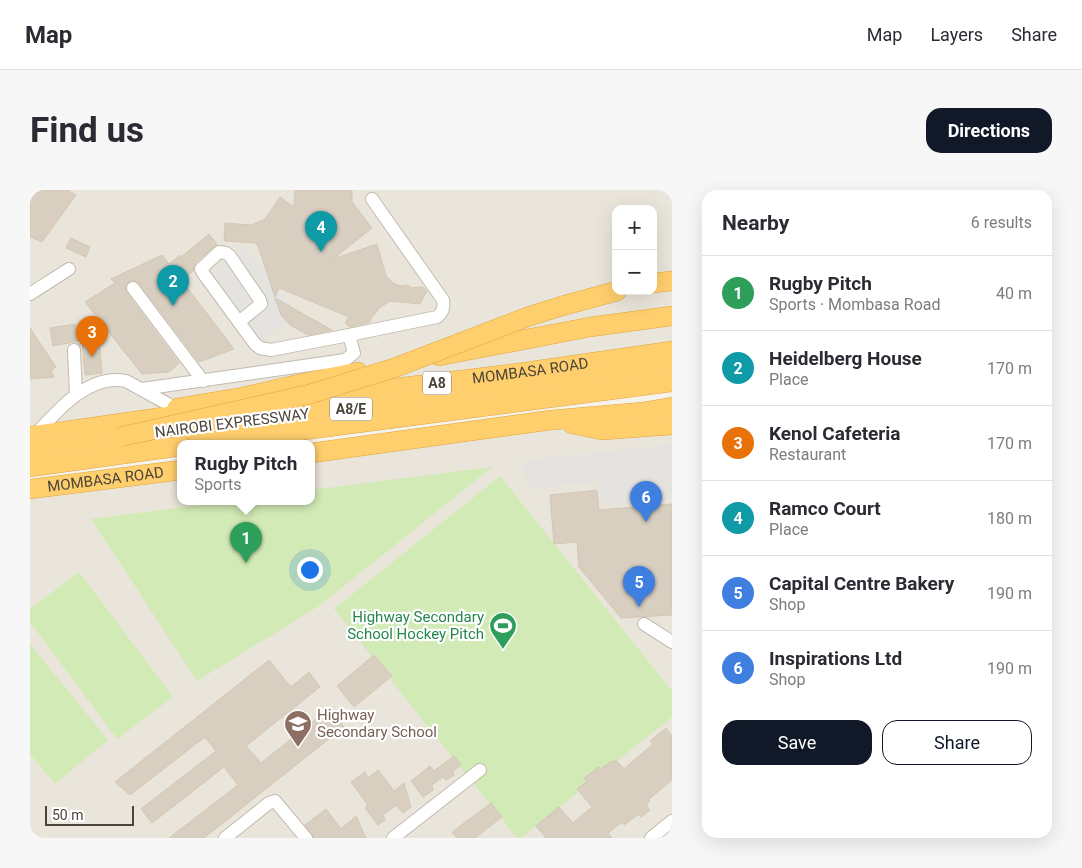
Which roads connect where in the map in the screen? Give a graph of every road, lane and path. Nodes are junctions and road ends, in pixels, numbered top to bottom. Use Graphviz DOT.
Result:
graph roads {
  1 [pos="372,199"];
  2 [pos="69,269"];
  3 [pos="672,281"];
  4 [pos="657,283"];
  5 [pos="133,288"];
  6 [pos="612,292"];
  7 [pos="30,294"];
  8 [pos="672,316"];
  9 [pos="239,322"];
  10 [pos="349,335"];
  11 [pos="74,350"];
  12 [pos="672,351"];
  13 [pos="672,365"];
  14 [pos="203,381"];
  15 [pos="672,382"];
  16 [pos="672,387"];
  17 [pos="142,389"];
  18 [pos="76,395"];
  19 [pos="561,397"];
  20 [pos="672,407"];
  21 [pos="175,408"];
  22 [pos="551,420"];
  23 [pos="672,425"];
  24 [pos="90,427"];
  25 [pos="120,437"];
  26 [pos="32,440"];
  27 [pos="228,440"];
  28 [pos="177,447"];
  29 [pos="315,452"];
  30 [pos="30,467"];
  31 [pos="177,471"];
  32 [pos="30,489"];
  33 [pos="644,624"];
  34 [pos="672,642"];
  35 [pos="480,770"];
  36 [pos="672,821"];
  37 [pos="225,838"];
  38 [pos="306,838"];
  39 [pos="392,838"];
  40 [pos="651,838"];
  1 -- 10 [label="street"];
  2 -- 7 [label="street"];
  3 -- 4 [label="highway"];
  5 -- 14 [label="street"];
  6 -- 25 [label="highway, bridge"];
  8 -- 21 [label="highway"];
  9 -- 9 [label="street"];
  9 -- 10 [label="street"];
  10 -- 14 [label="street"];
  11 -- 18 [label="street"];
  12 -- 24 [label="highway, MOMBASA ROAD / A8"];
  13 -- 25 [label="highway, NAIROBI EXPRESSWAY / A8/E, bridge"];
  14 -- 17 [label="street"];
  15 -- 19 [label="highway, NAIROBI EXPRESSWAY / A8/E"];
  16 -- 19 [label="highway"];
  17 -- 18 [label="street"];
  17 -- 21 [label="street"];
  18 -- 26 [label="street"];
  19 -- 27 [label="highway, NAIROBI EXPRESSWAY / A8/E"];
  20 -- 22 [label="highway"];
  21 -- 24 [label="highway"];
  22 -- 23 [label="highway"];
  22 -- 29 [label="highway"];
  24 -- 26 [label="highway, MOMBASA ROAD / A8"];
  25 -- 26 [label="highway, NAIROBI EXPRESSWAY / A8/E"];
  28 -- 30 [label="highway, NAIROBI EXPRESSWAY"];
  31 -- 32 [label="highway, MOMBASA ROAD"];
  33 -- 34 [label="street"];
  35 -- 39 [label="street"];
  36 -- 40 [label="street"];
  37 -- 38 [label="street"];
}
